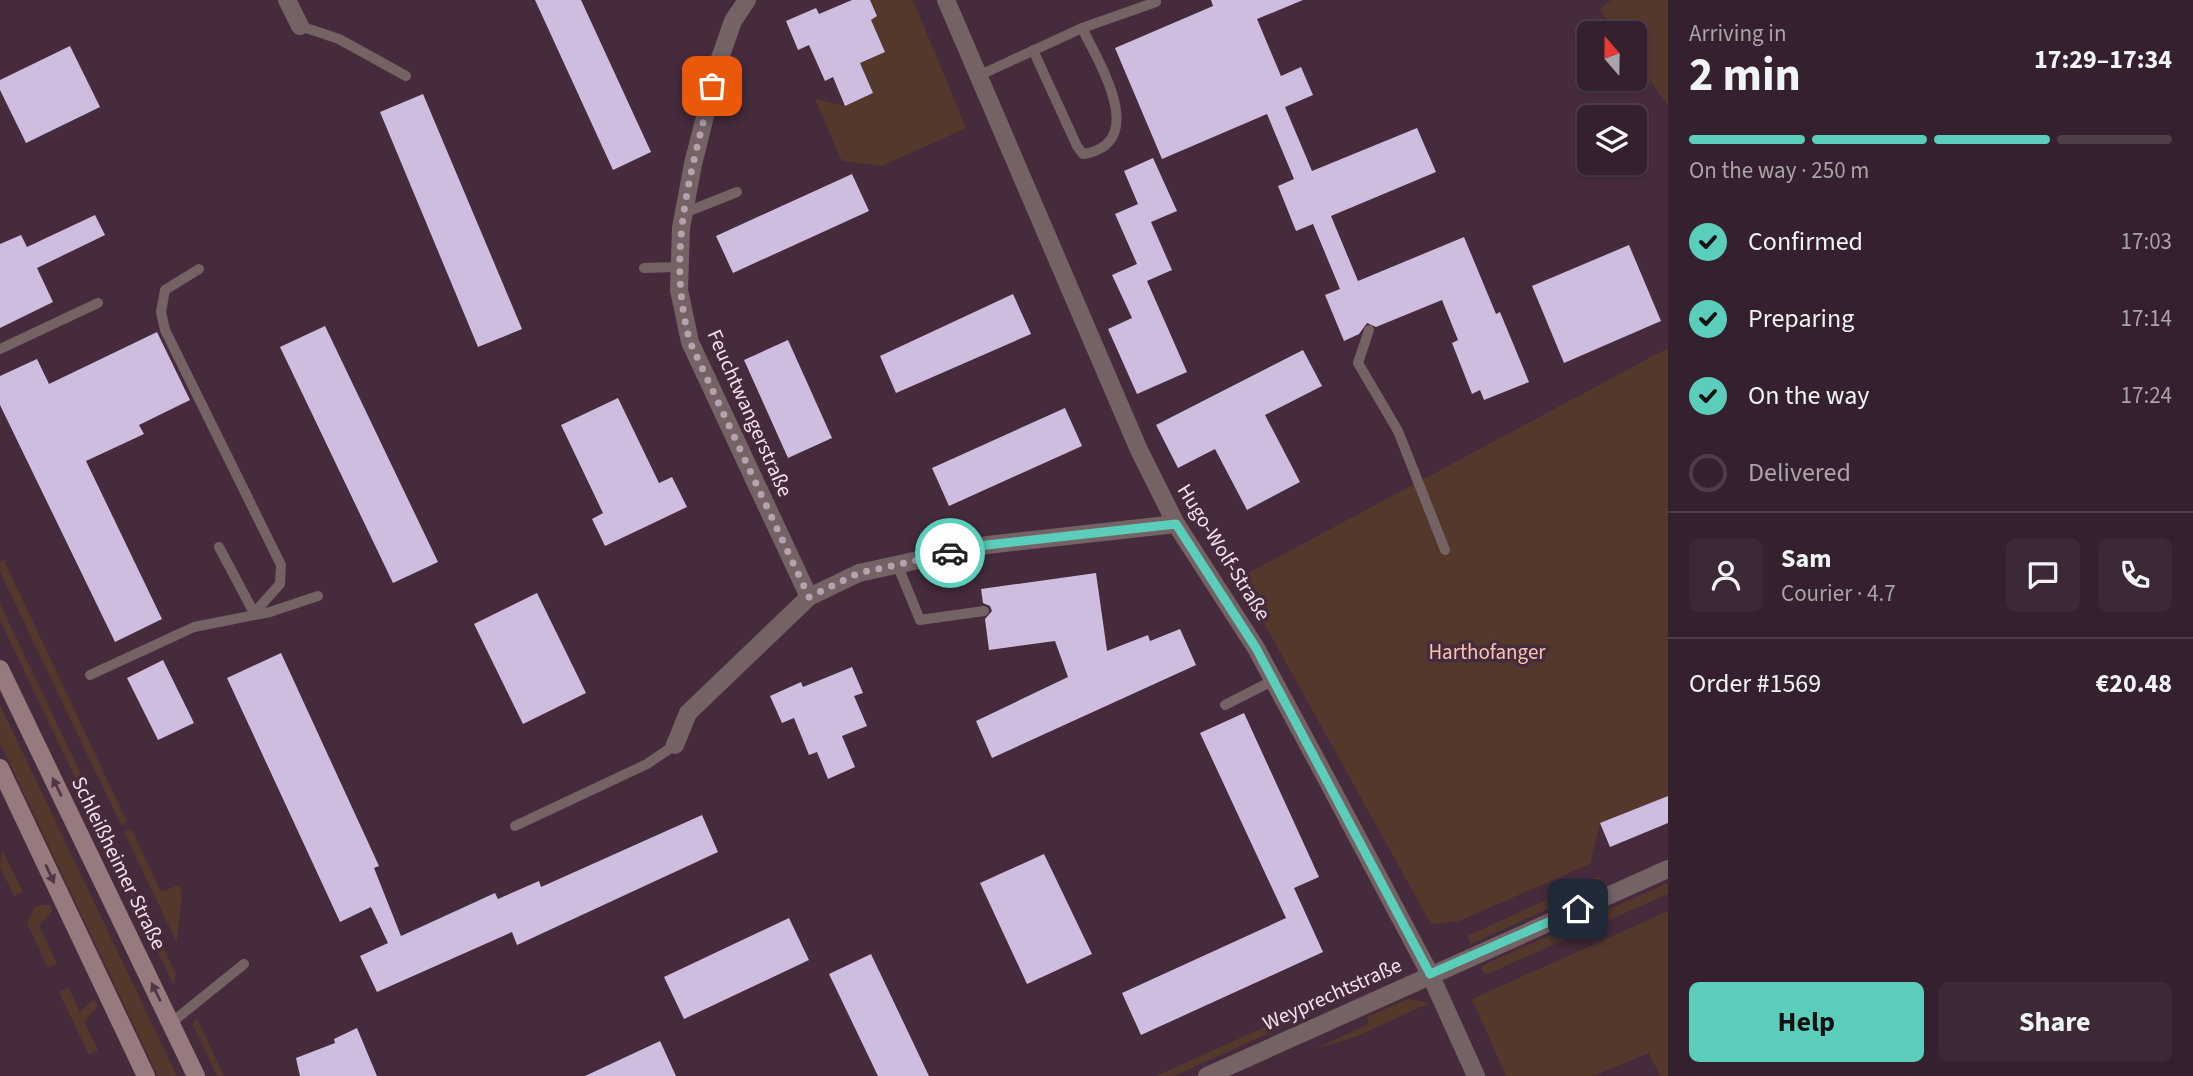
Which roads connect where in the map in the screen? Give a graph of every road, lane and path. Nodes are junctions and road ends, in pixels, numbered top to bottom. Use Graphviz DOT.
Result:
graph roads {
  1 [pos="287,0"];
  2 [pos="747,0"];
  3 [pos="946,0"];
  4 [pos="1156,2"];
  5 [pos="300,26"];
  6 [pos="1082,28"];
  7 [pos="1033,50"];
  8 [pos="406,76"];
  9 [pos="978,76"];
  10 [pos="737,192"];
  11 [pos="684,213"];
  12 [pos="678,267"];
  13 [pos="644,268"];
  14 [pos="199,270"];
  15 [pos="97,303"];
  16 [pos="1369,330"];
  17 [pos="0,349"];
  18 [pos="1176,524"];
  19 [pos="219,547"];
  20 [pos="1445,550"];
  21 [pos="897,564"];
  22 [pos="318,596"];
  23 [pos="809,597"];
  24 [pos="984,611"];
  25 [pos="254,613"];
  26 [pos="0,669"];
  27 [pos="90,675"];
  28 [pos="1273,680"];
  29 [pos="1225,705"];
  30 [pos="675,745"];
  31 [pos="0,768"];
  32 [pos="515,826"];
  33 [pos="1668,869"];
  34 [pos="244,964"];
  35 [pos="1430,974"];
  36 [pos="171,1023"];
  37 [pos="146,1076"];
  38 [pos="196,1076"];
  39 [pos="1207,1076"];
  40 [pos="1476,1076"];
  1 -- 5 [label="street"];
  2 -- 11 [label="street, Feuchtwangerstraße"];
  3 -- 9 [label="street, Hugo-Wolf-Straße"];
  4 -- 6 [label="lane"];
  5 -- 8 [label="lane"];
  6 -- 7 [label="lane"];
  6 -- 7 [label="lane"];
  7 -- 9 [label="lane"];
  9 -- 18 [label="street, Hugo-Wolf-Straße"];
  10 -- 11 [label="lane"];
  11 -- 12 [label="street, Feuchtwangerstraße"];
  12 -- 13 [label="lane"];
  12 -- 23 [label="street, Feuchtwangerstraße"];
  14 -- 25 [label="lane"];
  15 -- 17 [label="lane"];
  16 -- 20 [label="lane"];
  18 -- 21 [label="street"];
  18 -- 28 [label="street, Hugo-Wolf-Straße"];
  19 -- 25 [label="lane"];
  21 -- 23 [label="street"];
  21 -- 24 [label="lane"];
  22 -- 25 [label="lane"];
  23 -- 30 [label="street"];
  25 -- 27 [label="lane"];
  36 -- 26 [label="main road, Schleißheimer Straße, one-way"];
  28 -- 29 [label="lane"];
  28 -- 35 [label="street, Hugo-Wolf-Straße"];
  30 -- 32 [label="lane"];
  31 -- 37 [label="main road, one-way"];
  33 -- 35 [label="street, Weyprechtstraße"];
  34 -- 36 [label="lane"];
  35 -- 39 [label="street, Weyprechtstraße"];
  35 -- 40 [label="street, Hugo-Wolf-Straße"];
  36 -- 38 [label="main road, Schleißheimer Straße"];
}
